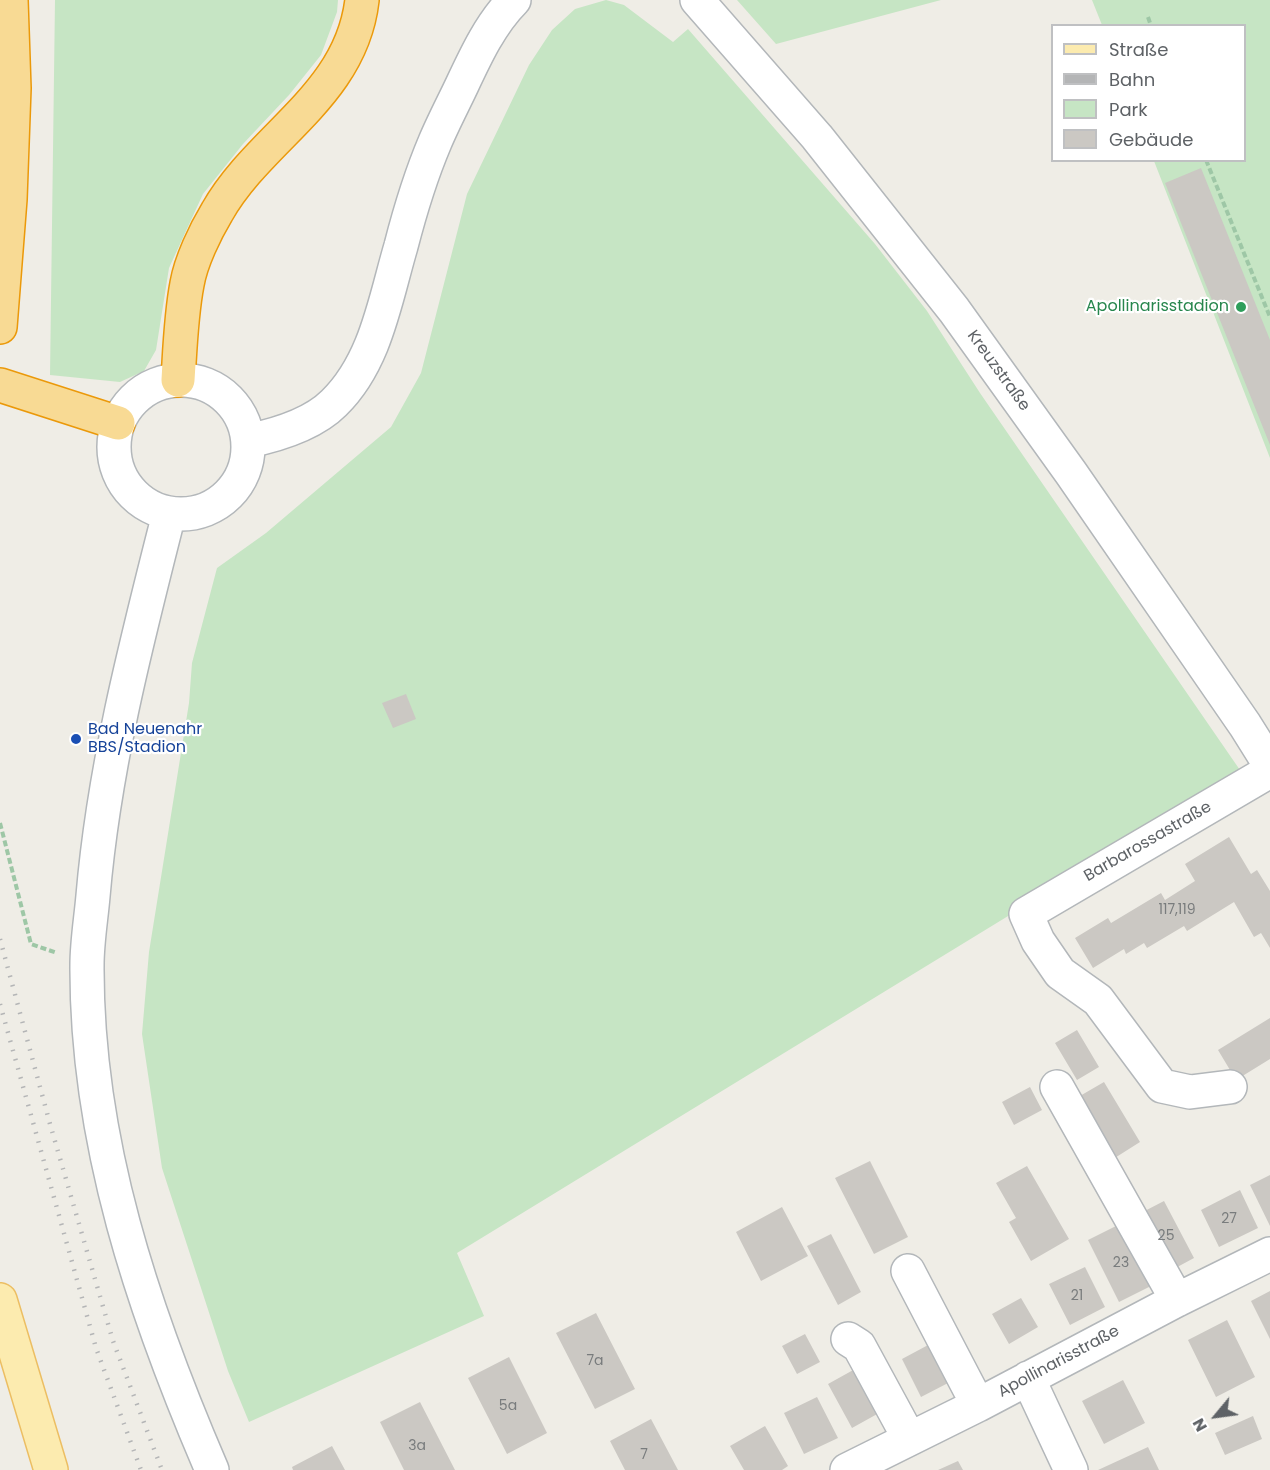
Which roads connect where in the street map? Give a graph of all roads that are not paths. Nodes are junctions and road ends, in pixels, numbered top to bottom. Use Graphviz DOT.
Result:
graph roads {
  1 [pos="22,0"];
  2 [pos="362,0"];
  3 [pos="514,0"];
  4 [pos="697,0"];
  5 [pos="12,16"];
  6 [pos="2,311"];
  7 [pos="177,380"];
  8 [pos="0,386"];
  9 [pos="118,423"];
  10 [pos="248,441"];
  11 [pos="169,514"];
  12 [pos="1270,765"];
  13 [pos="1270,771"];
  14 [pos="1057,1087"];
  15 [pos="1230,1087"];
  16 [pos="1270,1254"];
  17 [pos="908,1271"];
  18 [pos="0,1300"];
  19 [pos="1177,1300"];
  20 [pos="848,1339"];
  21 [pos="1028,1378"];
  22 [pos="978,1405"];
  23 [pos="909,1438"];
  24 [pos="51,1470"];
  25 [pos="212,1470"];
  26 [pos="847,1470"];
  27 [pos="1071,1470"];
  1 -- 5 [label="highway"];
  2 -- 7 [label="highway"];
  3 -- 10 [label="street"];
  4 -- 12 [label="street, Kreuzstraße"];
  5 -- 6 [label="highway"];
  7 -- 9 [label="street"];
  7 -- 10 [label="street"];
  8 -- 9 [label="highway"];
  9 -- 11 [label="street"];
  10 -- 11 [label="street"];
  11 -- 25 [label="street"];
  13 -- 15 [label="street, Barbarossastraße"];
  14 -- 19 [label="street"];
  16 -- 19 [label="street, Apollinarisstraße"];
  17 -- 22 [label="street"];
  18 -- 24 [label="main road"];
  19 -- 21 [label="street, Apollinarisstraße"];
  20 -- 23 [label="street"];
  21 -- 22 [label="street, Apollinarisstraße"];
  21 -- 27 [label="street"];
  22 -- 23 [label="street, Apollinarisstraße"];
  23 -- 26 [label="street, Apollinarisstraße"];
}
